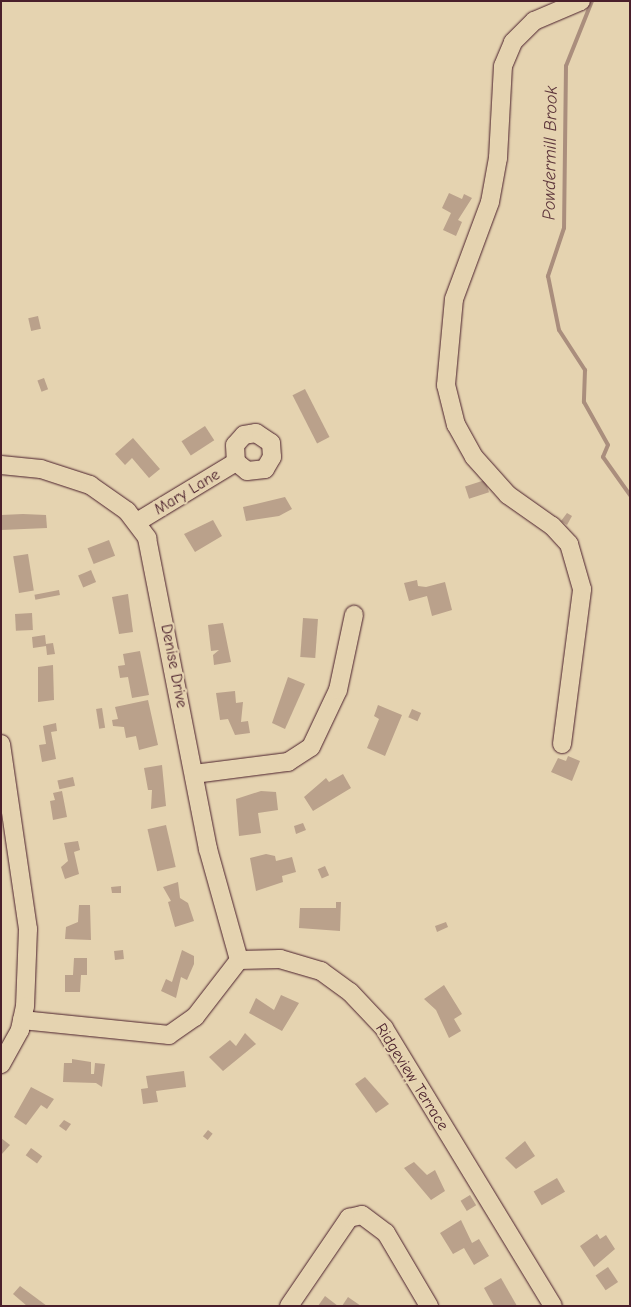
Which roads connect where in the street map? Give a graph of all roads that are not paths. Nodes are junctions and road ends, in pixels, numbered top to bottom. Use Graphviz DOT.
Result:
graph roads {
  1 [pos="581,1"];
  2 [pos="236,462"];
  3 [pos="1,465"];
  4 [pos="137,522"];
  5 [pos="354,615"];
  6 [pos="1,744"];
  7 [pos="562,744"];
  8 [pos="194,774"];
  9 [pos="240,960"];
  10 [pos="22,1020"];
  11 [pos="1,1064"];
  12 [pos="289,1306"];
  13 [pos="429,1306"];
  14 [pos="553,1306"];
  1 -- 7 [label="street"];
  2 -- 4 [label="street, Mary Lane"];
  3 -- 4 [label="street, Denise Drive"];
  4 -- 8 [label="street, Denise Drive"];
  5 -- 8 [label="street"];
  6 -- 10 [label="street"];
  8 -- 9 [label="street, Denise Drive"];
  9 -- 10 [label="street"];
  9 -- 14 [label="street, Ridgeview Terrace"];
  10 -- 11 [label="street"];
  12 -- 13 [label="street"];
}
